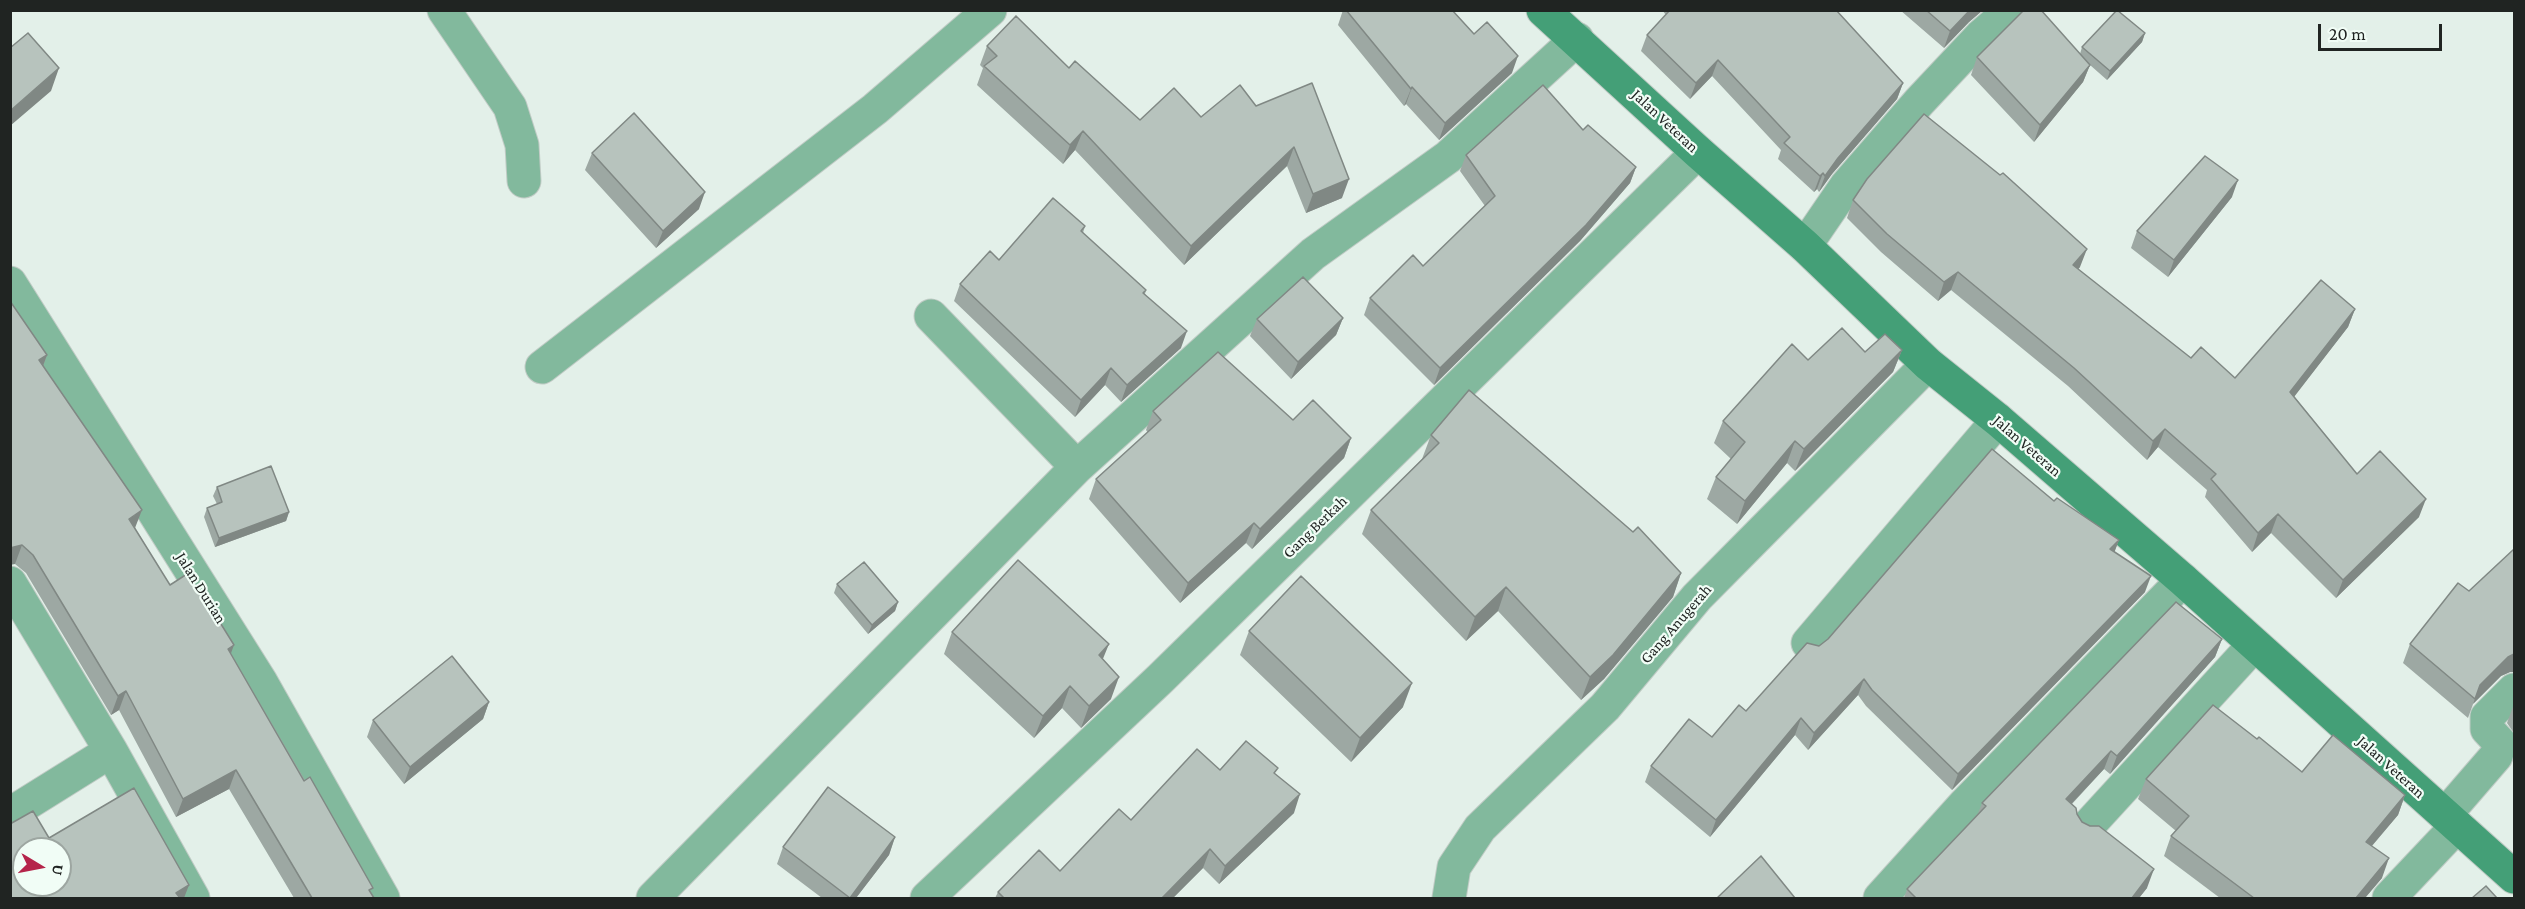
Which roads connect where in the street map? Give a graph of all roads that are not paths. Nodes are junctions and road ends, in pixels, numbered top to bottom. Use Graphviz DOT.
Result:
graph roads {
  1 [pos="444,10"];
  2 [pos="990,10"];
  3 [pos="1543,10"];
  4 [pos="2011,10"];
  5 [pos="1577,39"];
  6 [pos="1698,152"];
  7 [pos="524,181"];
  8 [pos="1806,246"];
  9 [pos="10,283"];
  10 [pos="931,316"];
  11 [pos="1928,364"];
  12 [pos="542,367"];
  13 [pos="1998,420"];
  14 [pos="1077,467"];
  15 [pos="2183,580"];
  16 [pos="10,583"];
  17 [pos="1808,643"];
  18 [pos="2254,645"];
  19 [pos="2514,690"];
  20 [pos="111,751"];
  21 [pos="10,814"];
  22 [pos="2451,820"];
  23 [pos="2088,826"];
  24 [pos="2514,877"];
  25 [pos="193,898"];
  26 [pos="383,898"];
  27 [pos="652,898"];
  28 [pos="927,898"];
  29 [pos="1449,898"];
  30 [pos="1881,898"];
  31 [pos="2389,898"];
  1 -- 7 [label="street"];
  2 -- 12 [label="street"];
  3 -- 5 [label="street, Jalan Veteran"];
  4 -- 8 [label="street"];
  5 -- 6 [label="street, Jalan Veteran"];
  5 -- 14 [label="street"];
  6 -- 8 [label="street, Jalan Veteran"];
  6 -- 28 [label="street, Gang Berkah"];
  8 -- 11 [label="street, Jalan Veteran"];
  9 -- 26 [label="street, Jalan Durian"];
  10 -- 14 [label="street"];
  11 -- 13 [label="street, Jalan Veteran"];
  11 -- 29 [label="street, Gang Anugerah"];
  13 -- 15 [label="street, Jalan Veteran"];
  13 -- 17 [label="street"];
  14 -- 27 [label="street"];
  15 -- 18 [label="street, Jalan Veteran"];
  15 -- 30 [label="street"];
  16 -- 20 [label="street"];
  18 -- 22 [label="street, Jalan Veteran"];
  18 -- 23 [label="street"];
  19 -- 22 [label="street"];
  20 -- 21 [label="street"];
  20 -- 25 [label="street"];
  22 -- 24 [label="street, Jalan Veteran"];
  22 -- 31 [label="street"];
}
